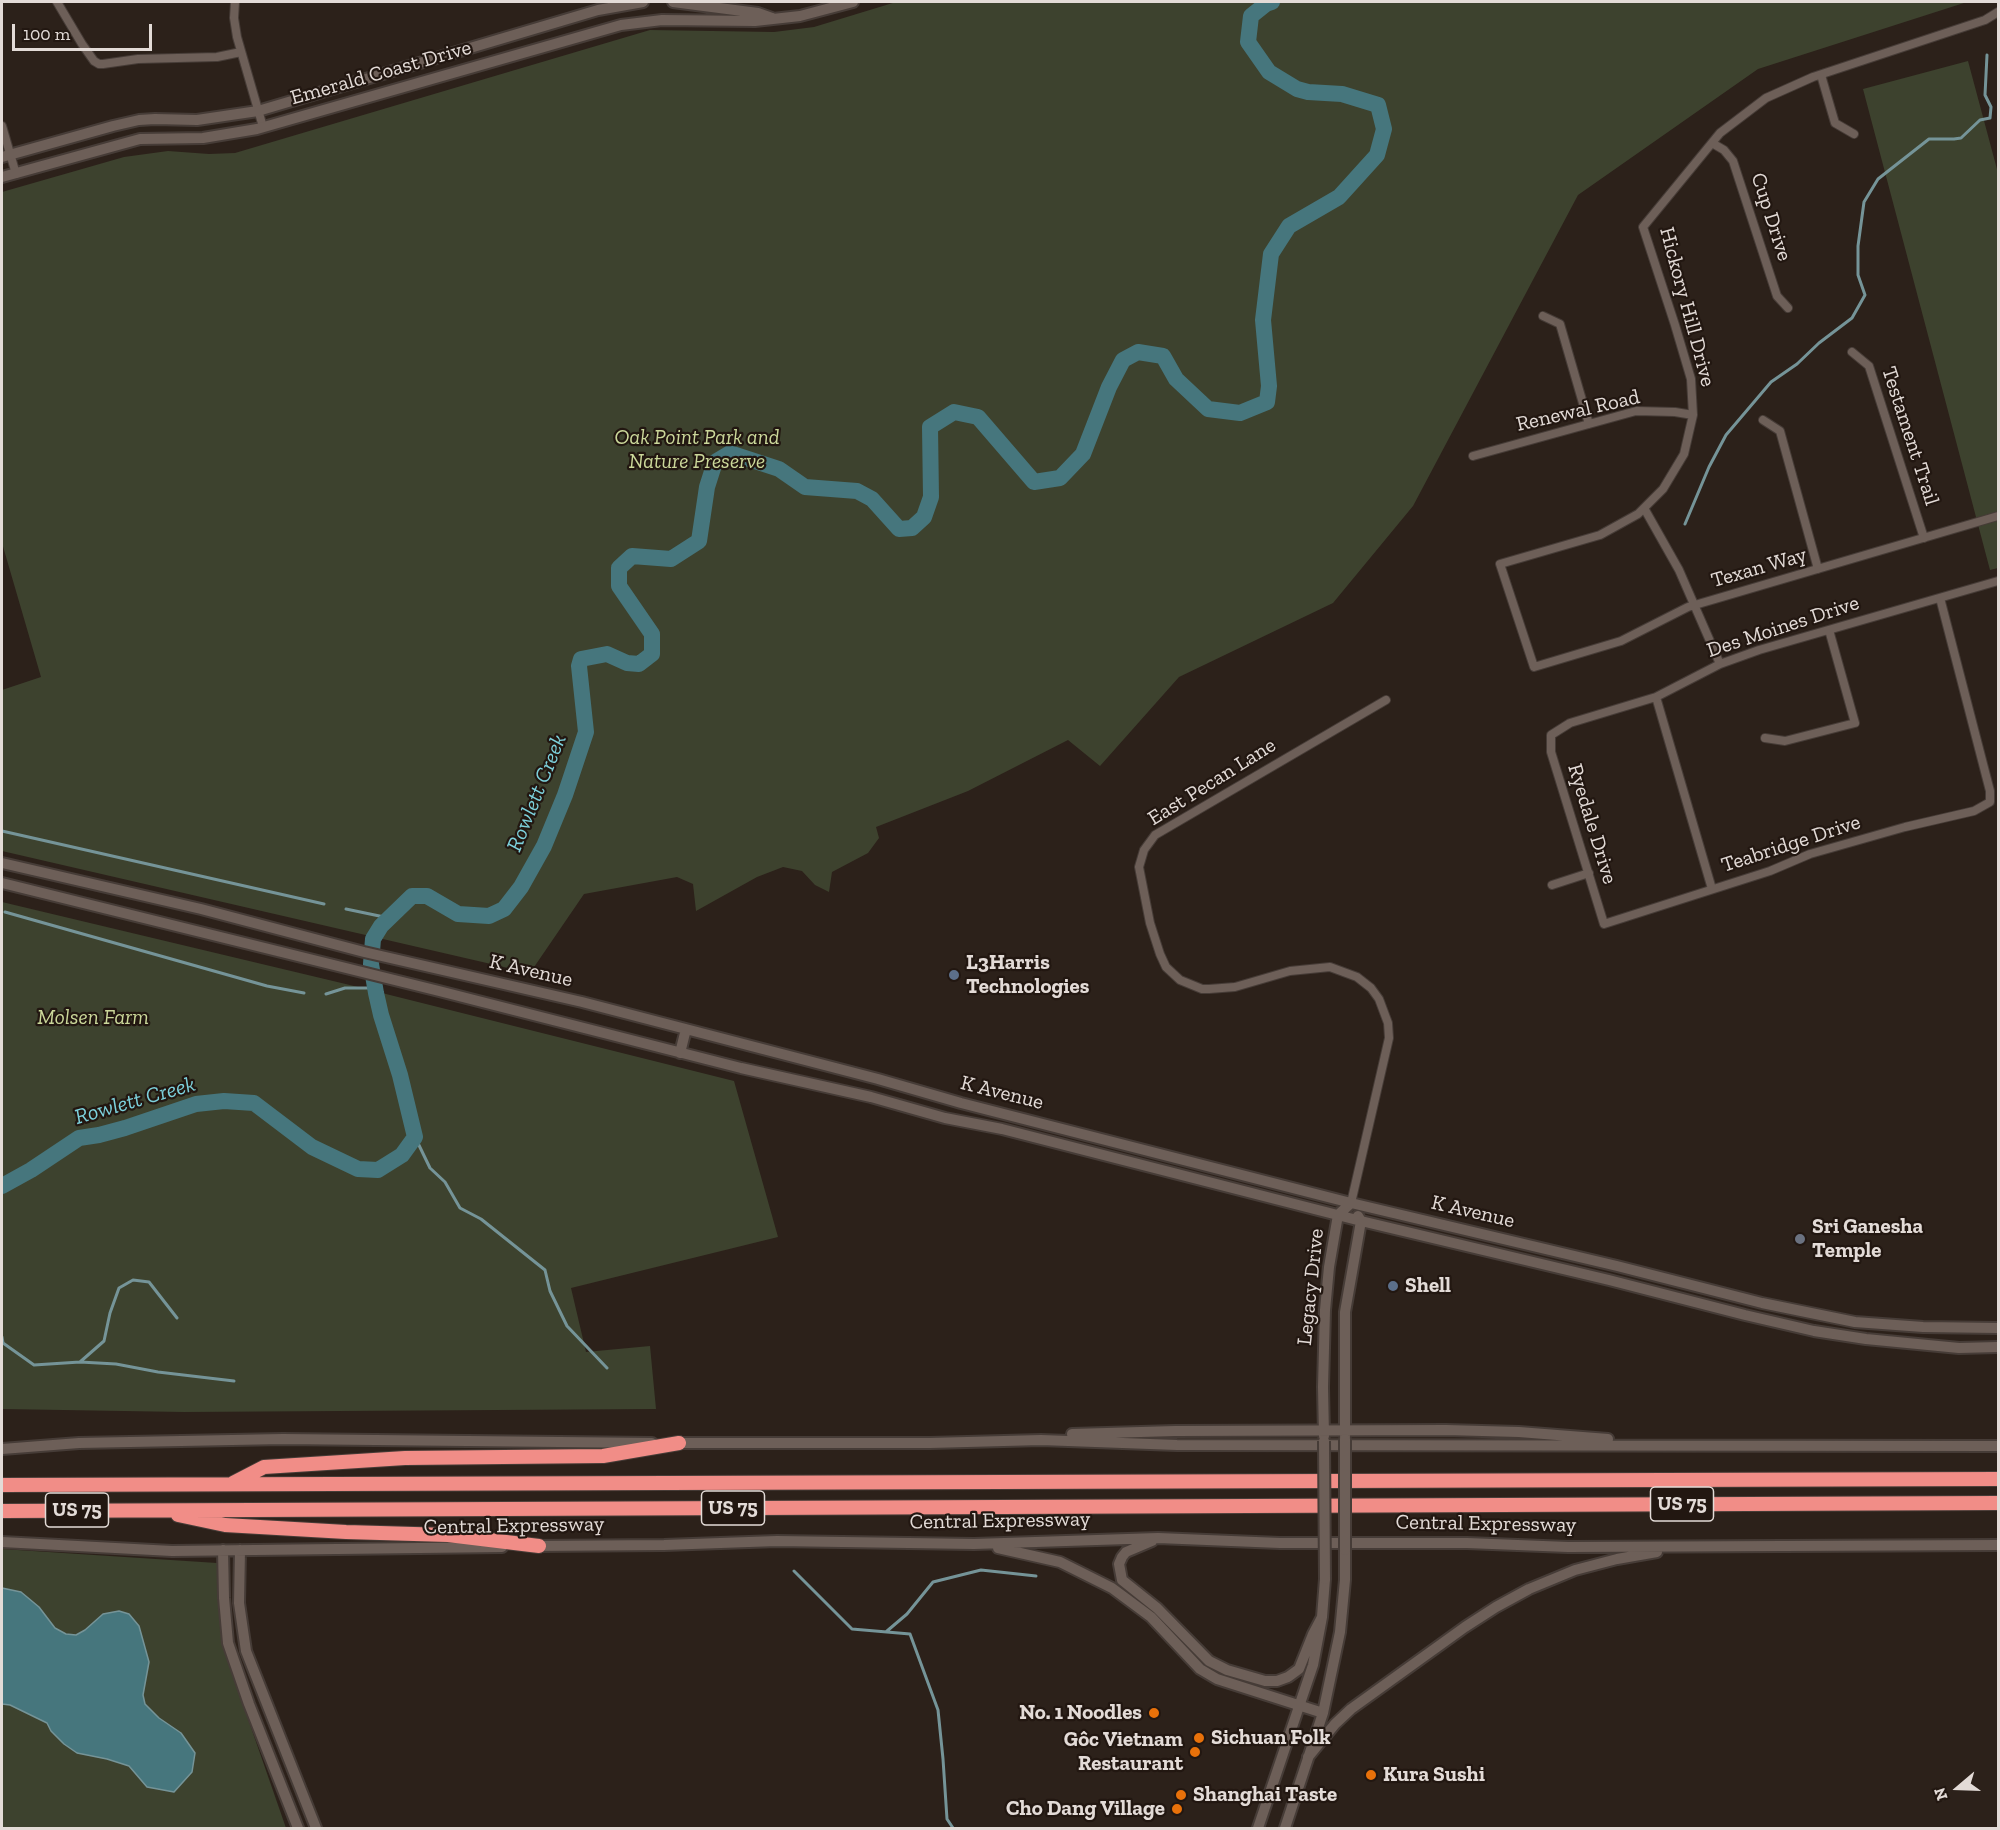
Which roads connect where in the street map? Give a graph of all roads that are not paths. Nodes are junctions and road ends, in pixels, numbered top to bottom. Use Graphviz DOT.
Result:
graph roads {
  1 [pos="57,2"];
  2 [pos="235,2"];
  3 [pos="643,2"];
  4 [pos="673,2"];
  5 [pos="853,2"];
  6 [pos="744,11"];
  7 [pos="1998,12"];
  8 [pos="240,52"];
  9 [pos="1821,75"];
  10 [pos="258,111"];
  11 [pos="2,126"];
  12 [pos="263,127"];
  13 [pos="1854,134"];
  14 [pos="1712,143"];
  15 [pos="6,156"];
  16 [pos="16,174"];
  17 [pos="2,177"];
  18 [pos="1788,308"];
  19 [pos="1543,316"];
  20 [pos="1852,352"];
  21 [pos="1693,415"];
  22 [pos="1763,420"];
  23 [pos="1589,424"];
  24 [pos="1473,456"];
  25 [pos="1644,508"];
  26 [pos="1998,516"];
  27 [pos="1924,538"];
  28 [pos="1818,569"];
  29 [pos="1998,581"];
  30 [pos="1940,598"];
  31 [pos="1695,605"];
  32 [pos="1829,630"];
  33 [pos="1720,664"];
  34 [pos="1534,667"];
  35 [pos="1656,697"];
  36 [pos="1386,700"];
  37 [pos="1551,735"];
  38 [pos="1765,738"];
  39 [pos="2,862"];
  40 [pos="1588,873"];
  41 [pos="2,883"];
  42 [pos="1552,885"];
  43 [pos="1712,889"];
  44 [pos="1604,924"];
  45 [pos="686,1029"];
  46 [pos="680,1053"];
  47 [pos="860,1074"];
  48 [pos="856,1094"];
  49 [pos="1004,1113"];
  50 [pos="1002,1129"];
  51 [pos="1351,1203"];
  52 [pos="1338,1215"];
  53 [pos="1361,1221"];
  54 [pos="1492,1236"];
  55 [pos="1487,1251"];
  56 [pos="1617,1266"];
  57 [pos="1614,1281"];
  58 [pos="1325,1310"];
  59 [pos="1345,1312"];
  60 [pos="1998,1328"];
  61 [pos="1998,1347"];
  62 [pos="1345,1435"];
  63 [pos="1324,1436"];
  64 [pos="997,1440"];
  65 [pos="679,1443"];
  66 [pos="1684,1445"];
  67 [pos="1998,1446"];
  68 [pos="2,1449"];
  69 [pos="1998,1479"];
  70 [pos="231,1484"];
  71 [pos="2,1485"];
  72 [pos="1998,1503"];
  73 [pos="153,1509"];
  74 [pos="2,1511"];
  75 [pos="1158,1538"];
  76 [pos="2,1542"];
  77 [pos="975,1544"];
  78 [pos="1998,1545"];
  79 [pos="539,1546"];
  80 [pos="1692,1546"];
  81 [pos="223,1550"];
  82 [pos="240,1550"];
  83 [pos="1322,1617"];
  84 [pos="1300,1705"];
  85 [pos="1323,1713"];
  86 [pos="274,1721"];
  87 [pos="258,1727"];
  88 [pos="1308,1757"];
  89 [pos="298,1828"];
  90 [pos="316,1828"];
  91 [pos="1258,1828"];
  92 [pos="1285,1828"];
  1 -- 8 [label="street"];
  2 -- 8 [label="street"];
  3 -- 10 [label="main road, Emerald Coast Drive"];
  4 -- 6 [label="main road, Emerald Coast Drive"];
  5 -- 6 [label="main road, Emerald Coast Drive"];
  6 -- 12 [label="main road, Emerald Coast Drive"];
  7 -- 9 [label="street, Hickory Hill Drive"];
  8 -- 10 [label="street"];
  9 -- 13 [label="street"];
  9 -- 14 [label="street, Hickory Hill Drive"];
  10 -- 12 [label="street"];
  10 -- 15 [label="main road, Emerald Coast Drive"];
  11 -- 15 [label="street"];
  12 -- 16 [label="main road, Emerald Coast Drive"];
  14 -- 18 [label="street, Cup Drive"];
  14 -- 21 [label="street, Hickory Hill Drive"];
  15 -- 16 [label="street"];
  16 -- 17 [label="main road, Emerald Coast Drive"];
  19 -- 23 [label="street"];
  20 -- 27 [label="street, Testament Trail"];
  21 -- 23 [label="street, Renewal Road"];
  21 -- 25 [label="street, Hickory Hill Drive"];
  22 -- 28 [label="street"];
  23 -- 24 [label="street, Renewal Road"];
  25 -- 31 [label="street"];
  25 -- 34 [label="street, Hickory Hill Drive"];
  26 -- 27 [label="street, Texan Way"];
  27 -- 28 [label="street, Texan Way"];
  28 -- 31 [label="street, Texan Way"];
  29 -- 30 [label="street, Des Moines Drive"];
  30 -- 32 [label="street, Des Moines Drive"];
  30 -- 43 [label="street, Teabridge Drive"];
  31 -- 33 [label="street"];
  31 -- 34 [label="street, Texan Way"];
  32 -- 33 [label="street, Des Moines Drive"];
  32 -- 38 [label="street"];
  33 -- 35 [label="street, Des Moines Drive"];
  35 -- 37 [label="street, Des Moines Drive"];
  35 -- 43 [label="street"];
  36 -- 51 [label="street, East Pecan Lane"];
  37 -- 40 [label="street, Ryedale Drive"];
  39 -- 45 [label="main road, K Avenue"];
  40 -- 42 [label="street"];
  40 -- 44 [label="street, Ryedale Drive"];
  41 -- 46 [label="main road, K Avenue"];
  43 -- 44 [label="street, Teabridge Drive"];
  45 -- 46 [label="main road"];
  45 -- 47 [label="main road, K Avenue"];
  46 -- 48 [label="main road, K Avenue"];
  47 -- 48 [label="main road"];
  47 -- 49 [label="main road, K Avenue"];
  48 -- 50 [label="main road, K Avenue"];
  49 -- 50 [label="main road"];
  49 -- 51 [label="main road, K Avenue"];
  50 -- 52 [label="main road, K Avenue"];
  51 -- 52 [label="main road, Legacy Drive"];
  51 -- 53 [label="main road"];
  51 -- 54 [label="main road, K Avenue"];
  52 -- 53 [label="main road, K Avenue"];
  52 -- 58 [label="main road, Legacy Drive"];
  53 -- 55 [label="main road, K Avenue"];
  53 -- 59 [label="main road, Legacy Drive"];
  54 -- 55 [label="main road"];
  54 -- 56 [label="main road, K Avenue"];
  55 -- 57 [label="main road, K Avenue"];
  56 -- 57 [label="main road"];
  56 -- 60 [label="main road, K Avenue"];
  57 -- 61 [label="main road, K Avenue"];
  58 -- 59 [label="main road"];
  58 -- 63 [label="main road, Legacy Drive"];
  59 -- 62 [label="main road, Legacy Drive"];
  62 -- 63 [label="main road"];
  62 -- 66 [label="main road"];
  62 -- 85 [label="main road, Legacy Drive, bridge"];
  63 -- 64 [label="main road"];
  63 -- 83 [label="main road, Legacy Drive, bridge"];
  64 -- 65 [label="main road"];
  64 -- 66 [label="main road"];
  65 -- 68 [label="main road"];
  65 -- 70 [label="highway"];
  66 -- 67 [label="main road"];
  69 -- 70 [label="highway, Central Expressway / US 75"];
  70 -- 71 [label="highway, Central Expressway / US 75"];
  72 -- 73 [label="highway, Central Expressway / US 75"];
  73 -- 74 [label="highway, Central Expressway / US 75"];
  73 -- 79 [label="highway"];
  75 -- 77 [label="main road, Central Expressway"];
  75 -- 80 [label="main road, Central Expressway"];
  75 -- 83 [label="main road"];
  76 -- 81 [label="main road, Central Expressway"];
  77 -- 79 [label="main road, Central Expressway"];
  77 -- 84 [label="main road"];
  78 -- 80 [label="main road, Central Expressway"];
  79 -- 82 [label="main road, Central Expressway"];
  80 -- 88 [label="main road"];
  81 -- 82 [label="main road, Central Expressway"];
  81 -- 87 [label="main road"];
  82 -- 86 [label="main road"];
  83 -- 84 [label="main road, Legacy Drive"];
  84 -- 85 [label="main road"];
  84 -- 91 [label="main road, Legacy Drive"];
  85 -- 88 [label="main road, Legacy Drive"];
  86 -- 87 [label="main road"];
  86 -- 90 [label="main road"];
  87 -- 89 [label="main road"];
  88 -- 92 [label="main road, Legacy Drive"];
}
